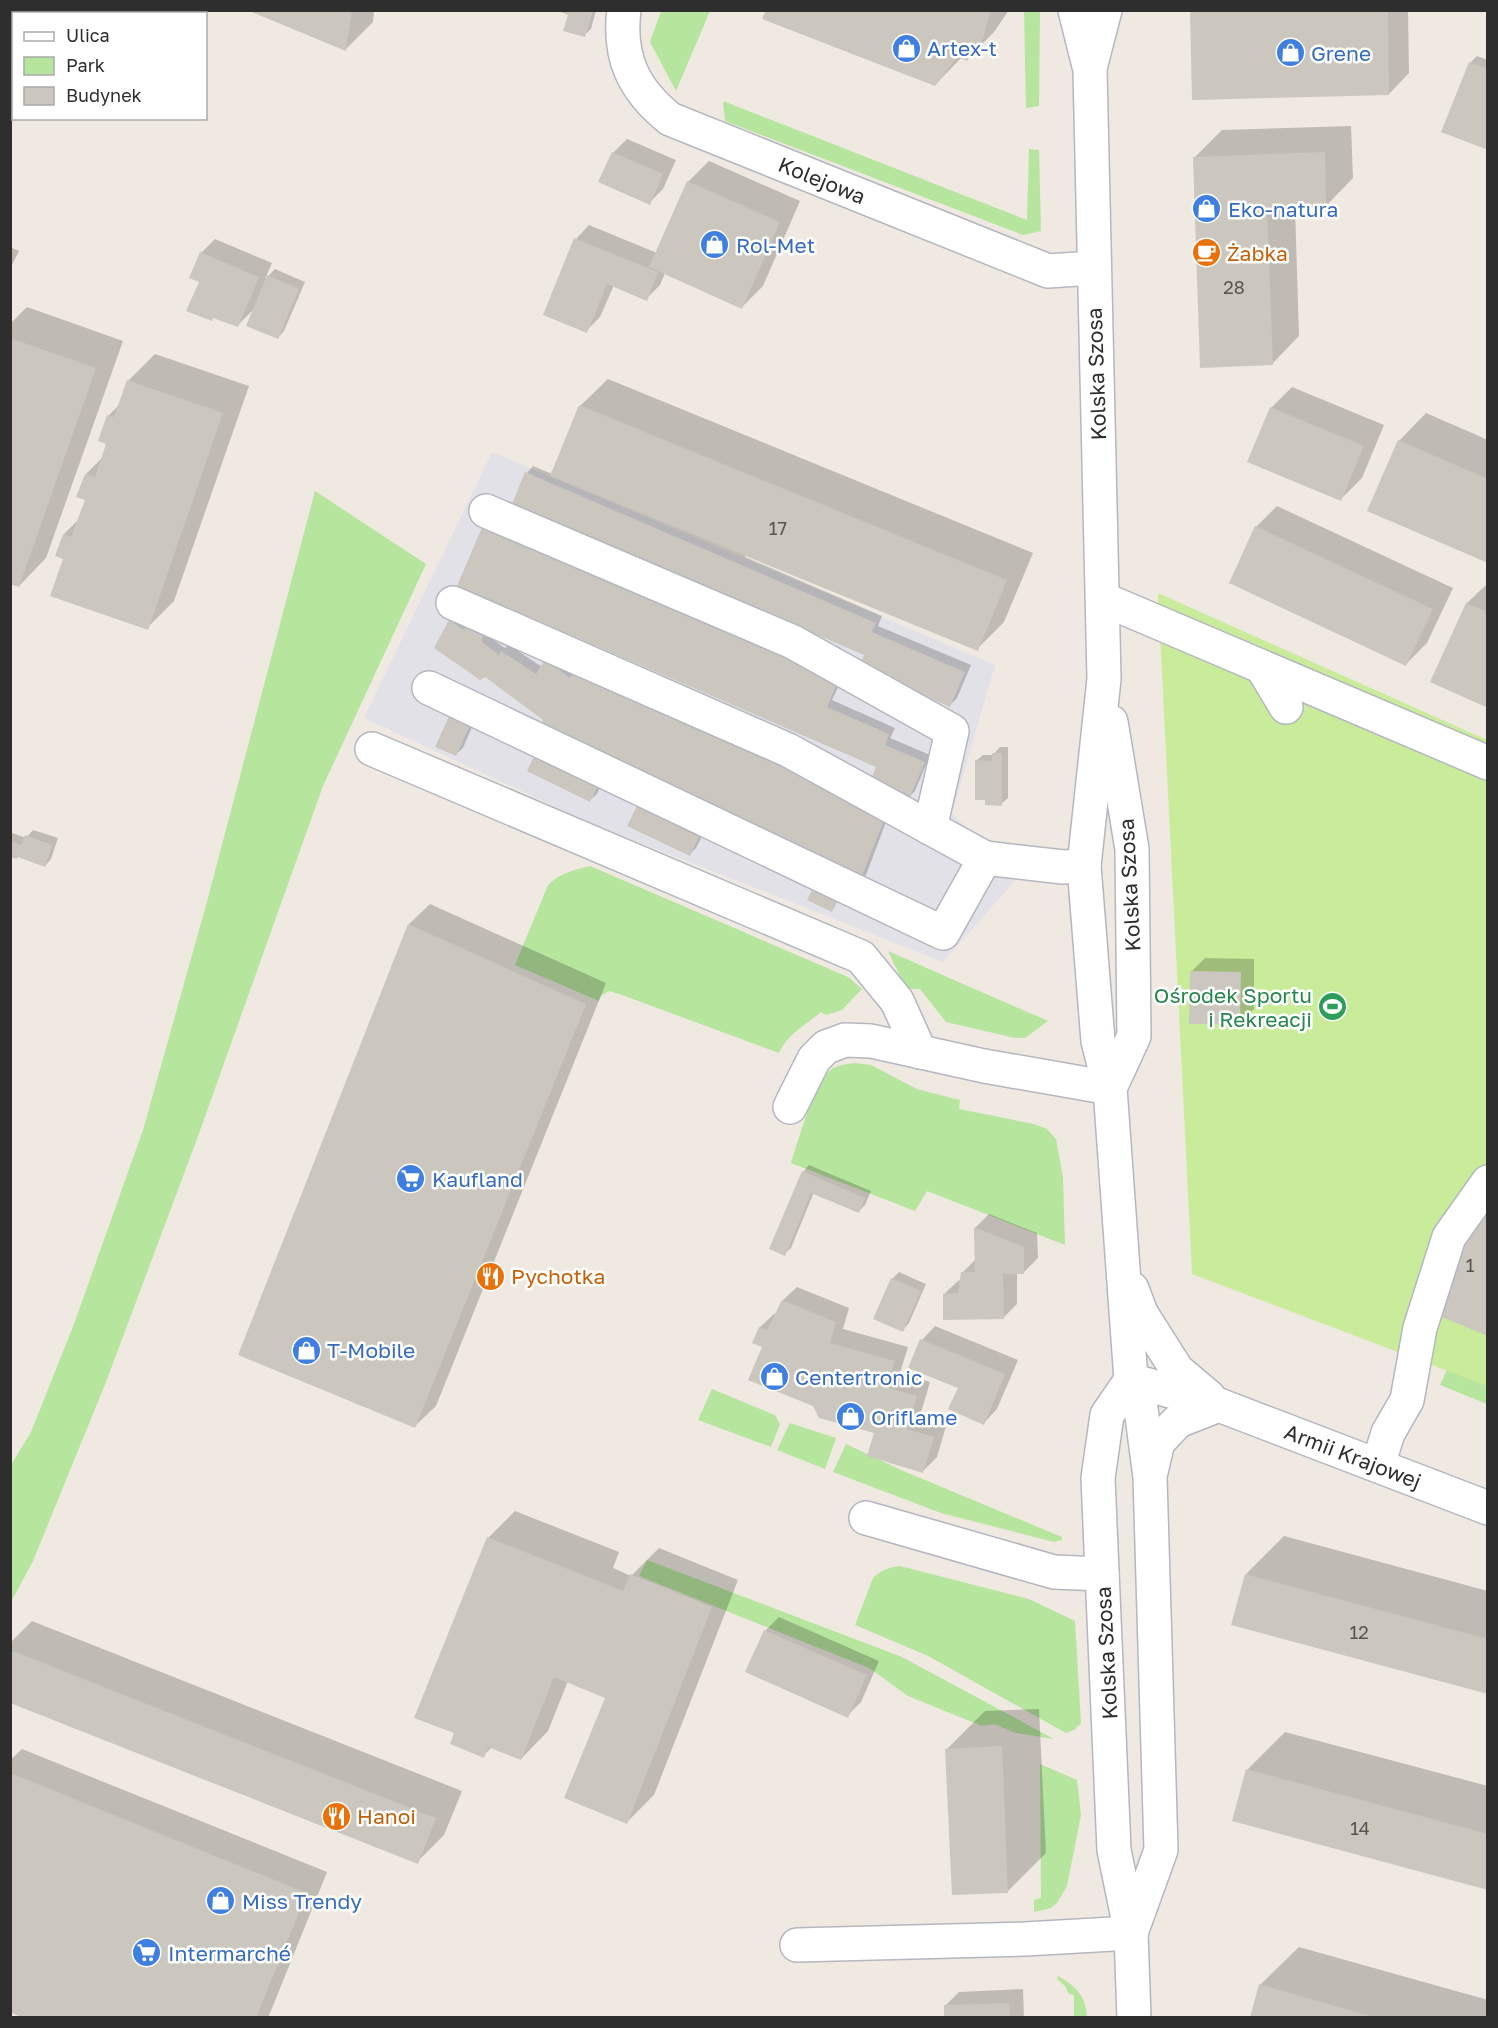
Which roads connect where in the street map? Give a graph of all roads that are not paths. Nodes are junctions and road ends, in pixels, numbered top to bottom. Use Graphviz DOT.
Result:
graph roads {
  1 [pos="624,10"];
  2 [pos="1075,10"];
  3 [pos="1105,10"];
  4 [pos="1090,70"];
  5 [pos="1093,268"];
  6 [pos="486,511"];
  7 [pos="1103,599"];
  8 [pos="453,603"];
  9 [pos="1262,667"];
  10 [pos="1104,679"];
  11 [pos="429,688"];
  12 [pos="1286,707"];
  13 [pos="372,749"];
  14 [pos="1488,763"];
  15 [pos="930,828"];
  16 [pos="985,858"];
  17 [pos="1084,866"];
  18 [pos="920,1052"];
  19 [pos="1110,1088"];
  20 [pos="790,1107"];
  21 [pos="1488,1182"];
  22 [pos="1125,1268"];
  23 [pos="1131,1380"];
  24 [pos="1219,1405"];
  25 [pos="1378,1465"];
  26 [pos="1150,1476"];
  27 [pos="1488,1508"];
  28 [pos="866,1518"];
  29 [pos="1102,1574"];
  30 [pos="1131,1933"];
  31 [pos="797,1945"];
  32 [pos="1134,2018"];
  1 -- 5 [label="street, Kolejowa"];
  2 -- 4 [label="street, Kolska Szosa"];
  3 -- 4 [label="street, Kolska Szosa"];
  4 -- 5 [label="street, Kolska Szosa"];
  5 -- 7 [label="street, Kolska Szosa"];
  6 -- 15 [label="street"];
  7 -- 9 [label="street"];
  7 -- 10 [label="street, Kolska Szosa"];
  8 -- 15 [label="street"];
  9 -- 12 [label="street"];
  9 -- 14 [label="street"];
  10 -- 17 [label="street, Kolska Szosa"];
  10 -- 19 [label="street, Kolska Szosa"];
  11 -- 16 [label="street"];
  13 -- 18 [label="street"];
  15 -- 16 [label="street"];
  16 -- 17 [label="street"];
  17 -- 19 [label="street, Kolska Szosa"];
  18 -- 19 [label="street"];
  18 -- 20 [label="street"];
  19 -- 22 [label="street, Kolska Szosa"];
  21 -- 25 [label="street"];
  22 -- 23 [label="street, Kolska Szosa"];
  22 -- 24 [label="street, Armii Krajowej"];
  23 -- 24 [label="street, Armii Krajowej"];
  23 -- 26 [label="street, Kolska Szosa"];
  23 -- 29 [label="street, Kolska Szosa"];
  24 -- 25 [label="street, Armii Krajowej"];
  24 -- 26 [label="street, Kolska Szosa"];
  25 -- 27 [label="street, Armii Krajowej"];
  26 -- 30 [label="street, Kolska Szosa"];
  28 -- 29 [label="street"];
  29 -- 30 [label="street, Kolska Szosa"];
  30 -- 31 [label="street"];
  30 -- 32 [label="street, Kolska Szosa"];
}
